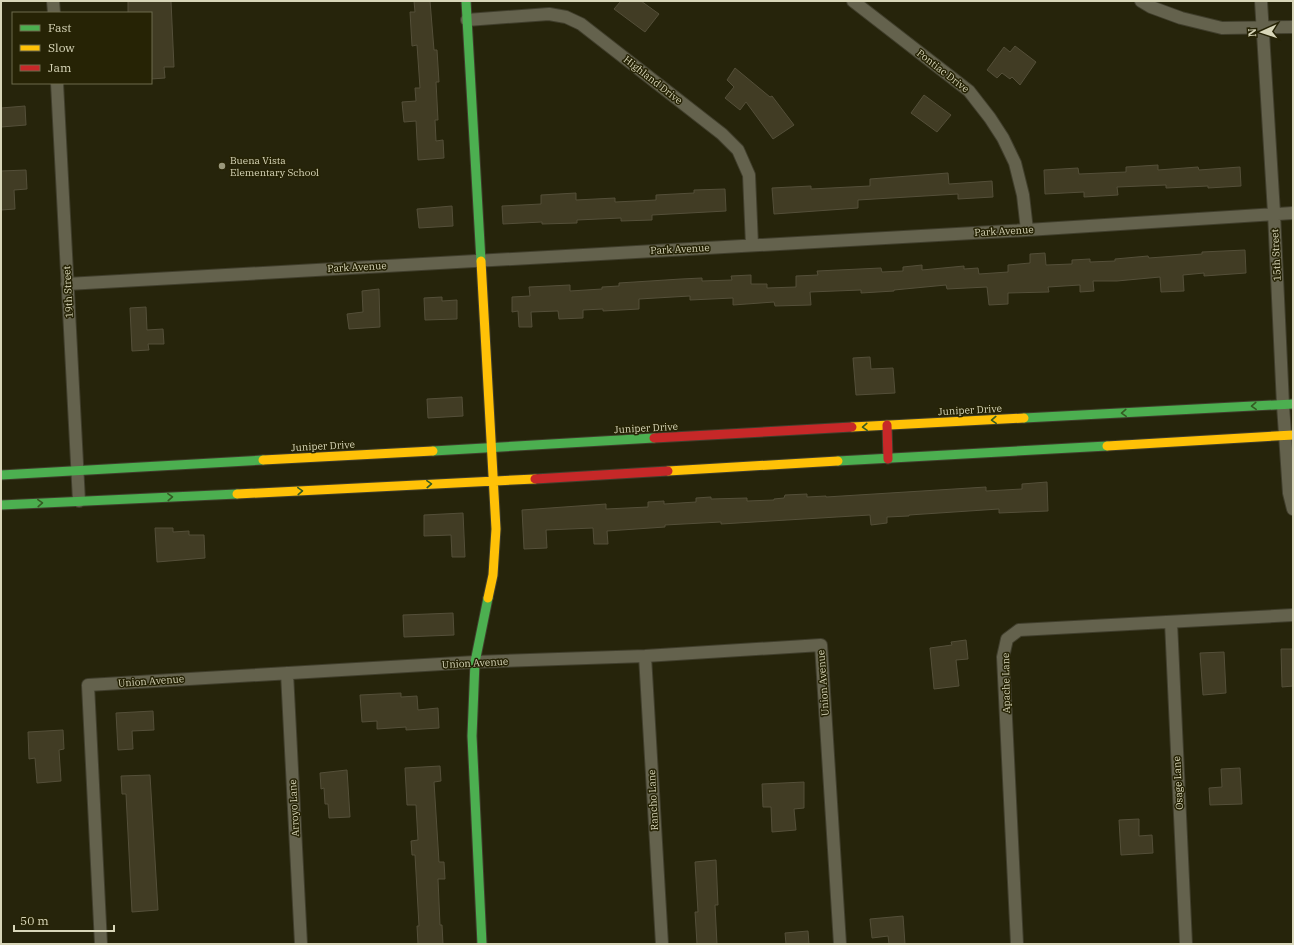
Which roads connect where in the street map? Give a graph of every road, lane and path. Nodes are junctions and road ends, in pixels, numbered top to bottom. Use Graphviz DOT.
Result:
graph roads {
  1 [pos="53,1"];
  2 [pos="466,1"];
  3 [pos="853,1"];
  4 [pos="1141,1"];
  5 [pos="1261,1"];
  6 [pos="54,12"];
  7 [pos="467,20"];
  8 [pos="1293,27"];
  9 [pos="1262,28"];
  10 [pos="57,84"];
  11 [pos="1293,212"];
  12 [pos="1274,213"];
  13 [pos="1027,230"];
  14 [pos="752,245"];
  15 [pos="480,260"];
  16 [pos="67,284"];
  17 [pos="1288,404"];
  18 [pos="887,425"];
  19 [pos="1289,435"];
  20 [pos="492,447"];
  21 [pos="888,458"];
  22 [pos="77,471"];
  23 [pos="1,475"];
  24 [pos="494,482"];
  25 [pos="79,501"];
  26 [pos="1,506"];
  27 [pos="1293,509"];
  28 [pos="1293,615"];
  29 [pos="1171,622"];
  30 [pos="645,656"];
  31 [pos="475,662"];
  32 [pos="288,673"];
  33 [pos="101,944"];
  34 [pos="301,944"];
  35 [pos="482,944"];
  36 [pos="662,944"];
  37 [pos="840,944"];
  38 [pos="1017,944"];
  39 [pos="1186,944"];
  1 -- 6 [label="street"];
  2 -- 7 [label="street"];
  3 -- 13 [label="street, Pontiac Drive"];
  4 -- 9 [label="street"];
  5 -- 9 [label="street, 15th Street"];
  7 -- 14 [label="street, Highland Drive"];
  7 -- 15 [label="street"];
  8 -- 9 [label="street"];
  9 -- 12 [label="street, 15th Street"];
  10 -- 16 [label="street, 19th Street"];
  11 -- 12 [label="street, Park Avenue"];
  12 -- 13 [label="street, Park Avenue"];
  12 -- 17 [label="street, 15th Street"];
  13 -- 14 [label="street, Park Avenue"];
  14 -- 15 [label="street, Park Avenue"];
  15 -- 16 [label="street, Park Avenue"];
  15 -- 20 [label="street"];
  16 -- 22 [label="street, 19th Street"];
  17 -- 18 [label="street, Juniper Drive, one-way"];
  17 -- 19 [label="street, 15th Street"];
  18 -- 20 [label="street, Juniper Drive, one-way"];
  18 -- 21 [label="street"];
  19 -- 21 [label="street"];
  19 -- 27 [label="street, 15th Street"];
  20 -- 22 [label="street, Juniper Drive"];
  20 -- 24 [label="street"];
  21 -- 24 [label="street"];
  22 -- 23 [label="street, Juniper Drive"];
  22 -- 25 [label="street, 19th Street"];
  25 -- 24 [label="street, one-way"];
  24 -- 31 [label="street"];
  26 -- 25 [label="street, one-way"];
  28 -- 29 [label="street, Apache Lane"];
  29 -- 38 [label="street, Apache Lane"];
  29 -- 39 [label="street, Osage Lane"];
  30 -- 31 [label="street, Union Avenue"];
  30 -- 36 [label="street, Rancho Lane"];
  30 -- 37 [label="street, Union Avenue"];
  31 -- 32 [label="street, Union Avenue"];
  31 -- 35 [label="street"];
  32 -- 33 [label="street, Union Avenue"];
  32 -- 34 [label="street, Arroyo Lane"];
}
